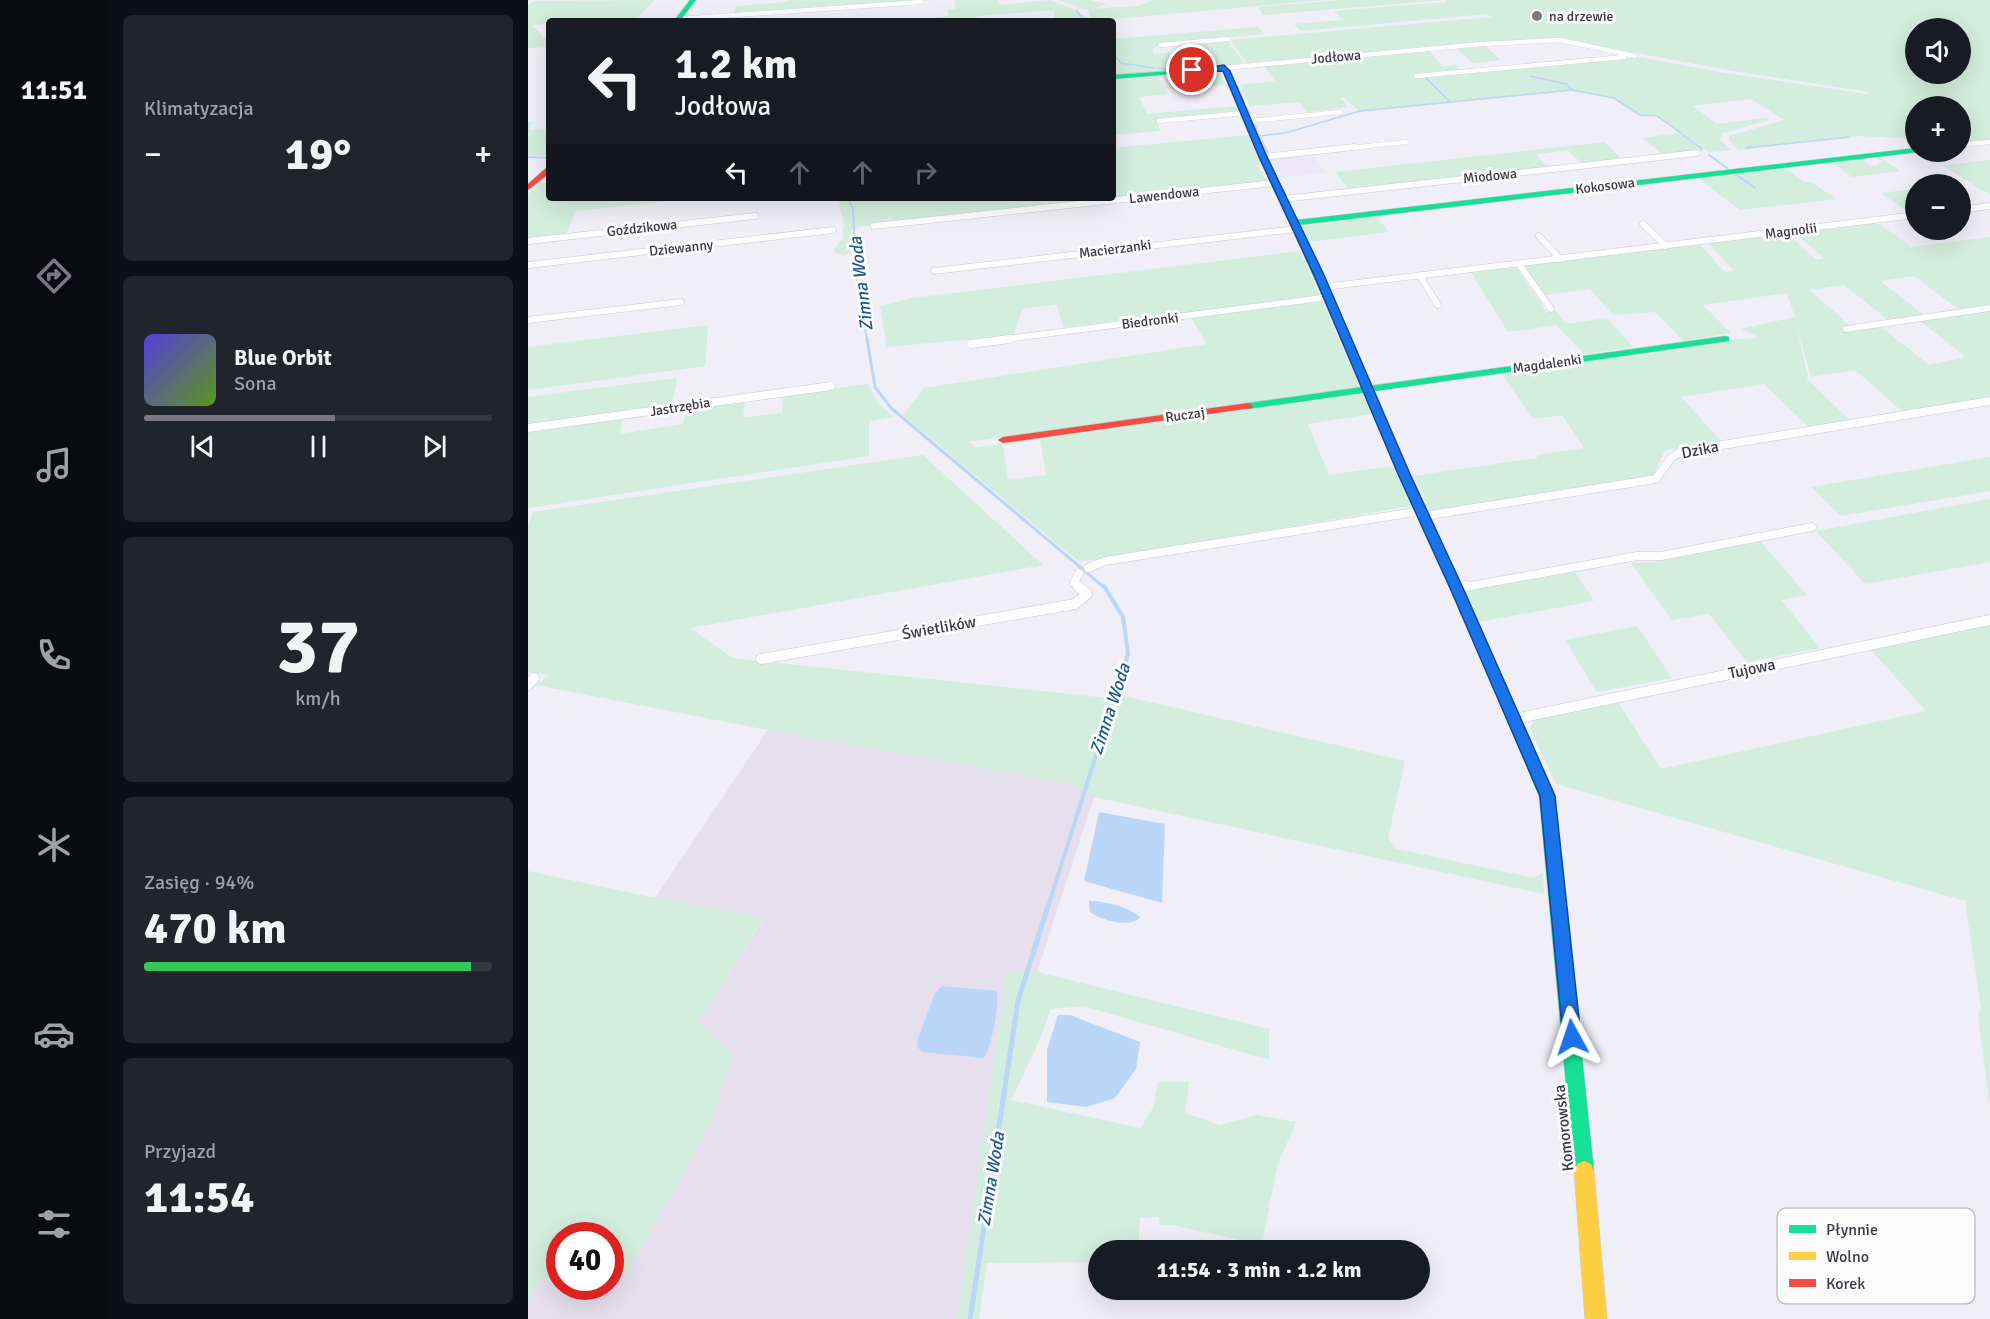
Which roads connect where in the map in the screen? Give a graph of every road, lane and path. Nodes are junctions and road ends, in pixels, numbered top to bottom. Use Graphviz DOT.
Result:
graph roads {
  1 [pos="694,1"];
  2 [pos="921,2"];
  3 [pos="680,18"];
  4 [pos="705,18"];
  5 [pos="1228,39"];
  6 [pos="1161,45"];
  7 [pos="1224,68"];
  8 [pos="1416,76"];
  9 [pos="1116,77"];
  10 [pos="1340,111"];
  11 [pos="1247,117"];
  12 [pos="1159,121"];
  13 [pos="1406,142"];
  14 [pos="1990,142"];
  15 [pos="1971,144"];
  16 [pos="1905,151"];
  17 [pos="1697,153"];
  18 [pos="1263,157"];
  19 [pos="546,173"];
  20 [pos="1275,183"];
  21 [pos="528,188"];
  22 [pos="1283,199"];
  23 [pos="1116,200"];
  24 [pos="1107,201"];
  25 [pos="1990,206"];
  26 [pos="1971,209"];
  27 [pos="755,216"];
  28 [pos="1905,216"];
  29 [pos="1643,224"];
  30 [pos="874,226"];
  31 [pos="1295,226"];
  32 [pos="833,230"];
  33 [pos="1539,236"];
  34 [pos="528,240"];
  35 [pos="1666,246"];
  36 [pos="1560,259"];
  37 [pos="528,264"];
  38 [pos="1519,264"];
  39 [pos="934,271"];
  40 [pos="1420,276"];
  41 [pos="1326,292"];
  42 [pos="681,302"];
  43 [pos="1438,305"];
  44 [pos="1990,308"];
  45 [pos="1551,309"];
  46 [pos="528,320"];
  47 [pos="1846,329"];
  48 [pos="1726,339"];
  49 [pos="971,344"];
  50 [pos="831,386"];
  51 [pos="1368,389"];
  52 [pos="1990,402"];
  53 [pos="528,428"];
  54 [pos="1003,440"];
  55 [pos="1423,513"];
  56 [pos="1812,527"];
  57 [pos="1088,568"];
  58 [pos="1079,573"];
  59 [pos="1457,588"];
  60 [pos="1990,620"];
  61 [pos="761,659"];
  62 [pos="1515,719"];
  63 [pos="1596,1319"];
  1 -- 3 [label="street"];
  2 -- 4 [label="street"];
  5 -- 6 [label="street"];
  7 -- 8 [label="street, Jodłowa"];
  7 -- 9 [label="street, Jodłowa"];
  7 -- 11 [label="street, Komorowska"];
  10 -- 11 [label="street"];
  11 -- 12 [label="street"];
  11 -- 18 [label="street, Komorowska"];
  13 -- 18 [label="street"];
  14 -- 15 [label="street"];
  16 -- 31 [label="street, Kokosowa"];
  17 -- 22 [label="street, Miodowa"];
  18 -- 20 [label="street, Komorowska"];
  19 -- 21 [label="street"];
  20 -- 22 [label="street, Komorowska"];
  20 -- 23 [label="street, Lawendowa"];
  22 -- 31 [label="street, Komorowska"];
  24 -- 30 [label="street, Lawendowa"];
  25 -- 26 [label="street"];
  27 -- 34 [label="street, Goździkowa"];
  28 -- 35 [label="street, Magnolii"];
  29 -- 35 [label="street"];
  31 -- 39 [label="street, Macierzanki"];
  31 -- 41 [label="street, Komorowska"];
  32 -- 37 [label="street, Dziewanny"];
  33 -- 36 [label="street"];
  35 -- 36 [label="street, Magnolii"];
  36 -- 38 [label="street, Magnolii"];
  38 -- 40 [label="street, Magnolii"];
  38 -- 45 [label="street"];
  40 -- 41 [label="street, Magnolii"];
  40 -- 43 [label="street"];
  41 -- 49 [label="street, Biedronki"];
  41 -- 51 [label="street, Komorowska"];
  42 -- 46 [label="street"];
  44 -- 47 [label="street"];
  48 -- 51 [label="street, Magdalenki"];
  50 -- 53 [label="street, Jastrzębia"];
  51 -- 54 [label="street, Ruczaj"];
  51 -- 55 [label="street, Komorowska"];
  52 -- 55 [label="street, Dzika"];
  55 -- 57 [label="street"];
  55 -- 59 [label="street, Komorowska"];
  56 -- 59 [label="street"];
  58 -- 61 [label="street, Świetlików"];
  59 -- 62 [label="street, Komorowska"];
  60 -- 62 [label="street, Tujowa"];
  62 -- 63 [label="street, Komorowska"];
}
